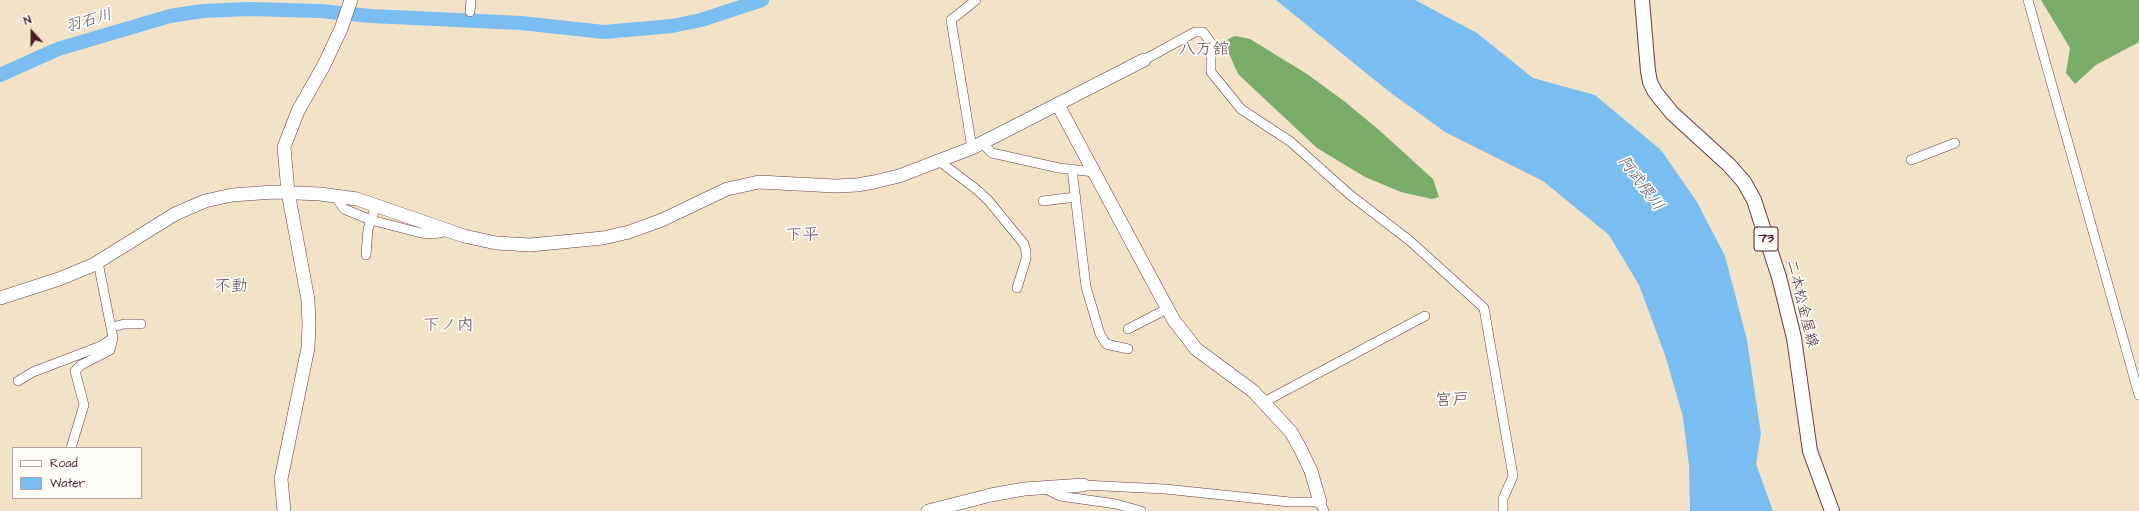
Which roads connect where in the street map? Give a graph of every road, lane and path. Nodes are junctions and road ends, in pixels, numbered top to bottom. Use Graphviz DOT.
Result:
graph roads {
  1 [pos="471,0"];
  2 [pos="976,0"];
  3 [pos="1642,0"];
  4 [pos="2028,0"];
  5 [pos="350,2"];
  6 [pos="470,12"];
  7 [pos="1144,60"];
  8 [pos="1058,105"];
  9 [pos="1955,143"];
  10 [pos="977,146"];
  11 [pos="1910,160"];
  12 [pos="939,161"];
  13 [pos="1072,169"];
  14 [pos="1094,172"];
  15 [pos="288,192"];
  16 [pos="335,196"];
  17 [pos="1076,197"];
  18 [pos="1043,201"];
  19 [pos="376,206"];
  20 [pos="371,220"];
  21 [pos="448,232"];
  22 [pos="366,255"];
  23 [pos="98,262"];
  24 [pos="1017,288"];
  25 [pos="0,298"];
  26 [pos="1167,309"];
  27 [pos="1425,316"];
  28 [pos="141,324"];
  29 [pos="112,326"];
  30 [pos="1128,329"];
  31 [pos="113,338"];
  32 [pos="1128,348"];
  33 [pos="18,381"];
  34 [pos="2139,395"];
  35 [pos="1264,402"];
  36 [pos="71,447"];
  37 [pos="1082,485"];
  38 [pos="1043,487"];
  39 [pos="1322,506"];
  40 [pos="284,511"];
  41 [pos="928,511"];
  42 [pos="1141,511"];
  43 [pos="1503,511"];
  44 [pos="1832,511"];
  1 -- 6 [label="street"];
  2 -- 10 [label="street"];
  3 -- 44 [label="main road, 二本松金屋線 / 73"];
  4 -- 34 [label="street"];
  5 -- 15 [label="street"];
  7 -- 8 [label="street"];
  7 -- 43 [label="street"];
  8 -- 10 [label="street"];
  8 -- 14 [label="street"];
  9 -- 11 [label="street"];
  10 -- 12 [label="street"];
  10 -- 13 [label="street"];
  12 -- 21 [label="street"];
  12 -- 24 [label="street"];
  13 -- 14 [label="street"];
  13 -- 17 [label="street"];
  14 -- 26 [label="street"];
  15 -- 16 [label="street"];
  15 -- 23 [label="street"];
  15 -- 40 [label="street"];
  16 -- 19 [label="street"];
  16 -- 20 [label="street"];
  17 -- 18 [label="street"];
  17 -- 32 [label="street"];
  19 -- 20 [label="street"];
  19 -- 21 [label="street"];
  20 -- 21 [label="street"];
  20 -- 22 [label="street"];
  23 -- 25 [label="street"];
  23 -- 29 [label="street"];
  26 -- 30 [label="street"];
  26 -- 35 [label="street"];
  27 -- 35 [label="street"];
  28 -- 29 [label="street"];
  29 -- 31 [label="street"];
  31 -- 33 [label="street"];
  31 -- 36 [label="street"];
  35 -- 39 [label="street"];
  37 -- 38 [label="street"];
  37 -- 39 [label="street"];
  38 -- 41 [label="street"];
  38 -- 42 [label="street"];
}
